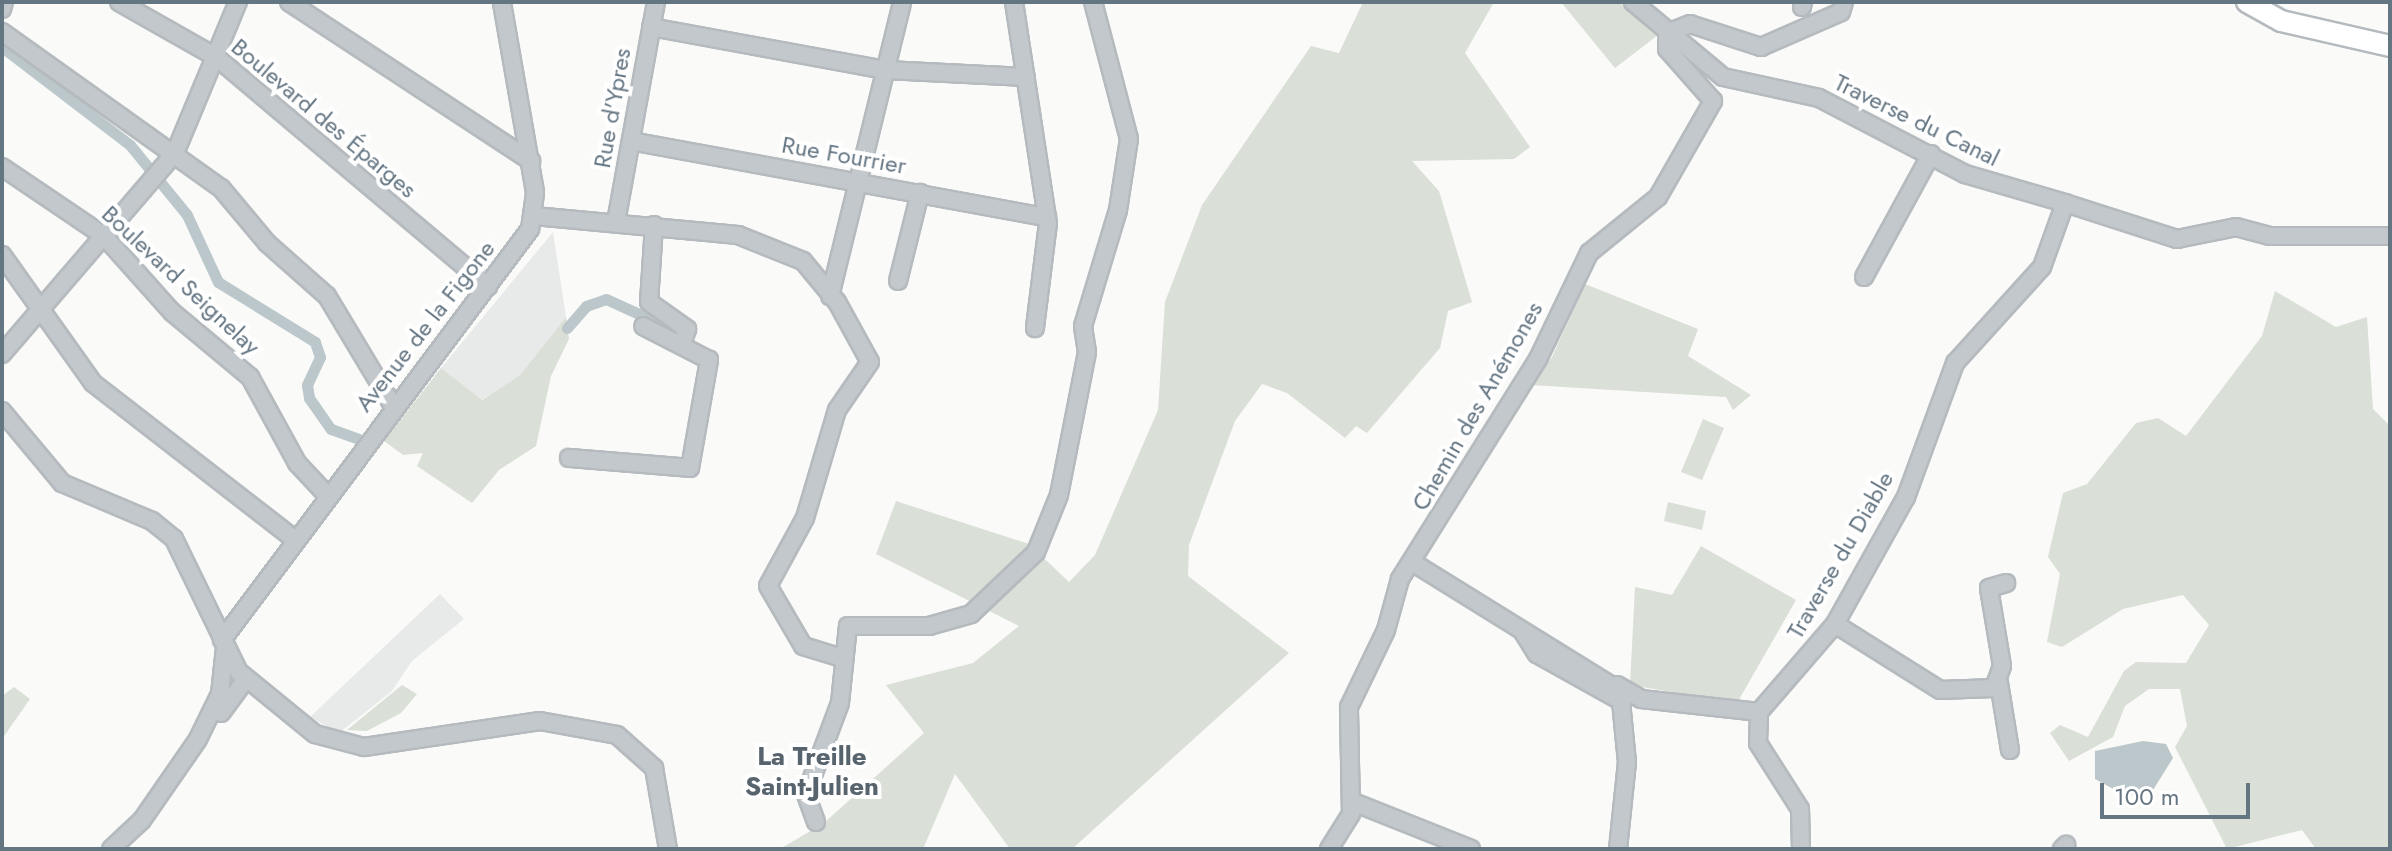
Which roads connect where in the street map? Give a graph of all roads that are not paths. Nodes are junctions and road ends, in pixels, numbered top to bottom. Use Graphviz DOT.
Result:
graph roads {
  1 [pos="4,2"];
  2 [pos="119,2"];
  3 [pos="238,2"];
  4 [pos="289,2"];
  5 [pos="502,2"];
  6 [pos="656,2"];
  7 [pos="902,2"];
  8 [pos="1014,2"];
  9 [pos="1093,2"];
  10 [pos="1633,2"];
  11 [pos="1844,2"];
  12 [pos="2247,2"];
  13 [pos="2,9"];
  14 [pos="1806,10"];
  15 [pos="651,27"];
  16 [pos="2,32"];
  17 [pos="1667,33"];
  18 [pos="2390,46"];
  19 [pos="216,57"];
  20 [pos="886,70"];
  21 [pos="1026,77"];
  22 [pos="631,141"];
  23 [pos="175,153"];
  24 [pos="1931,154"];
  25 [pos="531,161"];
  26 [pos="2,167"];
  27 [pos="860,182"];
  28 [pos="920,193"];
  29 [pos="2065,203"];
  30 [pos="534,216"];
  31 [pos="1047,217"];
  32 [pos="616,222"];
  33 [pos="654,225"];
  34 [pos="104,236"];
  35 [pos="2390,236"];
  36 [pos="2,255"];
  37 [pos="1864,277"];
  38 [pos="898,281"];
  39 [pos="488,286"];
  40 [pos="830,296"];
  41 [pos="39,312"];
  42 [pos="643,326"];
  43 [pos="1035,328"];
  44 [pos="685,339"];
  45 [pos="2,354"];
  46 [pos="393,406"];
  47 [pos="2,411"];
  48 [pos="569,458"];
  49 [pos="326,494"];
  50 [pos="294,539"];
  51 [pos="1412,562"];
  52 [pos="2006,583"];
  53 [pos="1835,624"];
  54 [pos="1520,627"];
  55 [pos="224,643"];
  56 [pos="839,657"];
  57 [pos="246,679"];
  58 [pos="1999,683"];
  59 [pos="1633,701"];
  60 [pos="1759,712"];
  61 [pos="2010,750"];
  62 [pos="1353,802"];
  63 [pos="816,822"];
  64 [pos="111,849"];
  65 [pos="126,849"];
  66 [pos="668,849"];
  67 [pos="1329,849"];
  68 [pos="1471,849"];
  69 [pos="1618,849"];
  70 [pos="1801,849"];
  1 -- 13 [label="street"];
  2 -- 19 [label="street, Boulevard des Éparges"];
  3 -- 19 [label="street"];
  4 -- 25 [label="street"];
  5 -- 25 [label="street"];
  6 -- 15 [label="street, Rue d'Ypres"];
  7 -- 20 [label="street"];
  8 -- 21 [label="street"];
  9 -- 56 [label="street"];
  10 -- 17 [label="street, Chemin des Anémones"];
  11 -- 14 [label="street"];
  12 -- 18 [label="main road"];
  14 -- 17 [label="street"];
  15 -- 20 [label="street"];
  15 -- 22 [label="street, Rue d'Ypres"];
  16 -- 23 [label="street"];
  17 -- 24 [label="street, Traverse du Canal"];
  17 -- 51 [label="street, Chemin des Anémones"];
  19 -- 23 [label="street"];
  19 -- 39 [label="street, Boulevard des Éparges"];
  20 -- 21 [label="street"];
  20 -- 27 [label="street"];
  21 -- 31 [label="street"];
  22 -- 27 [label="street, Rue Fourrier"];
  22 -- 32 [label="street, Rue d'Ypres"];
  23 -- 34 [label="street"];
  23 -- 46 [label="street"];
  24 -- 29 [label="street, Traverse du Canal"];
  24 -- 37 [label="street"];
  25 -- 30 [label="street"];
  26 -- 34 [label="street, Boulevard Seignelay"];
  27 -- 28 [label="street, Rue Fourrier"];
  27 -- 40 [label="street"];
  28 -- 31 [label="street, Rue Fourrier"];
  28 -- 38 [label="street"];
  29 -- 35 [label="street"];
  29 -- 53 [label="street, Traverse du Diable"];
  30 -- 32 [label="street"];
  30 -- 39 [label="street, Avenue de la Figone"];
  31 -- 43 [label="street"];
  32 -- 33 [label="street"];
  33 -- 40 [label="street"];
  33 -- 44 [label="street"];
  34 -- 41 [label="street"];
  34 -- 49 [label="street, Boulevard Seignelay"];
  36 -- 41 [label="street"];
  39 -- 46 [label="street, Avenue de la Figone"];
  40 -- 56 [label="street"];
  41 -- 45 [label="street"];
  41 -- 50 [label="street"];
  42 -- 44 [label="street"];
  44 -- 48 [label="street"];
  46 -- 49 [label="street, Avenue de la Figone"];
  47 -- 55 [label="street"];
  49 -- 50 [label="street, Avenue de la Figone"];
  50 -- 55 [label="street, Avenue de la Figone"];
  51 -- 54 [label="street"];
  51 -- 62 [label="street, Chemin des Anémones"];
  52 -- 58 [label="street"];
  53 -- 58 [label="street"];
  53 -- 60 [label="street, Traverse du Diable"];
  54 -- 59 [label="street"];
  54 -- 59 [label="street"];
  55 -- 57 [label="street"];
  55 -- 64 [label="street"];
  56 -- 63 [label="street"];
  57 -- 65 [label="street"];
  57 -- 66 [label="street"];
  58 -- 61 [label="street"];
  59 -- 60 [label="street"];
  59 -- 69 [label="street"];
  60 -- 70 [label="street"];
  62 -- 67 [label="street, Chemin des Anémones"];
  62 -- 68 [label="street"];
}
